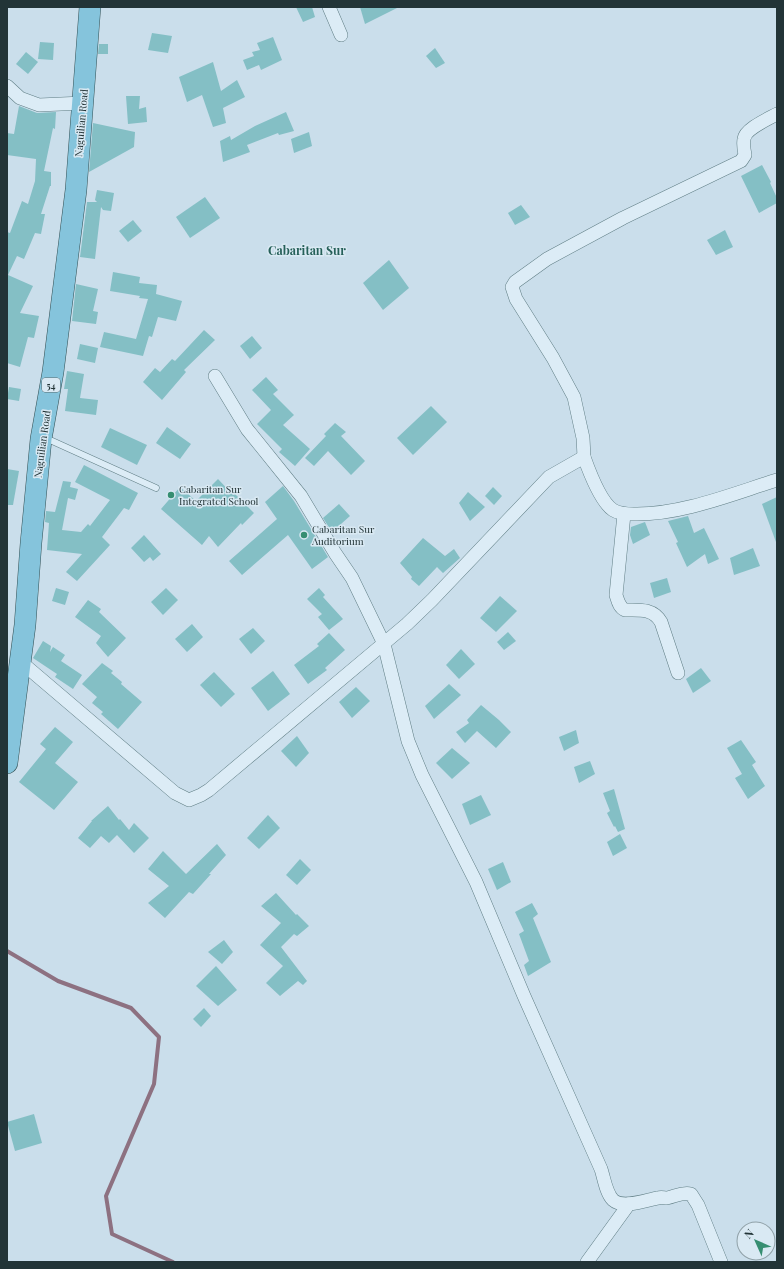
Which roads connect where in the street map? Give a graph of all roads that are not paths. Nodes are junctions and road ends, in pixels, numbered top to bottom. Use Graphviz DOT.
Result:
graph roads {
  1 [pos="90,7"];
  2 [pos="329,7"];
  3 [pos="341,35"];
  4 [pos="7,86"];
  5 [pos="83,102"];
  6 [pos="777,114"];
  7 [pos="215,376"];
  8 [pos="41,439"];
  9 [pos="584,457"];
  10 [pos="777,480"];
  11 [pos="156,488"];
  12 [pos="624,514"];
  13 [pos="384,644"];
  14 [pos="21,662"];
  15 [pos="678,673"];
  16 [pos="7,763"];
  17 [pos="629,1204"];
  18 [pos="587,1262"];
  19 [pos="721,1262"];
  1 -- 5 [label="highway, Naguilian Road / 54"];
  2 -- 3 [label="street"];
  4 -- 5 [label="street"];
  5 -- 8 [label="highway, Naguilian Road / 54"];
  6 -- 9 [label="street"];
  7 -- 13 [label="street"];
  8 -- 11 [label="lane"];
  8 -- 14 [label="highway, Naguilian Road / 54"];
  9 -- 12 [label="street"];
  9 -- 13 [label="street"];
  10 -- 12 [label="street"];
  12 -- 15 [label="street"];
  13 -- 14 [label="street"];
  13 -- 17 [label="street"];
  14 -- 16 [label="highway, Naguilian Road / 54"];
  17 -- 18 [label="street"];
  17 -- 19 [label="street"];
}
